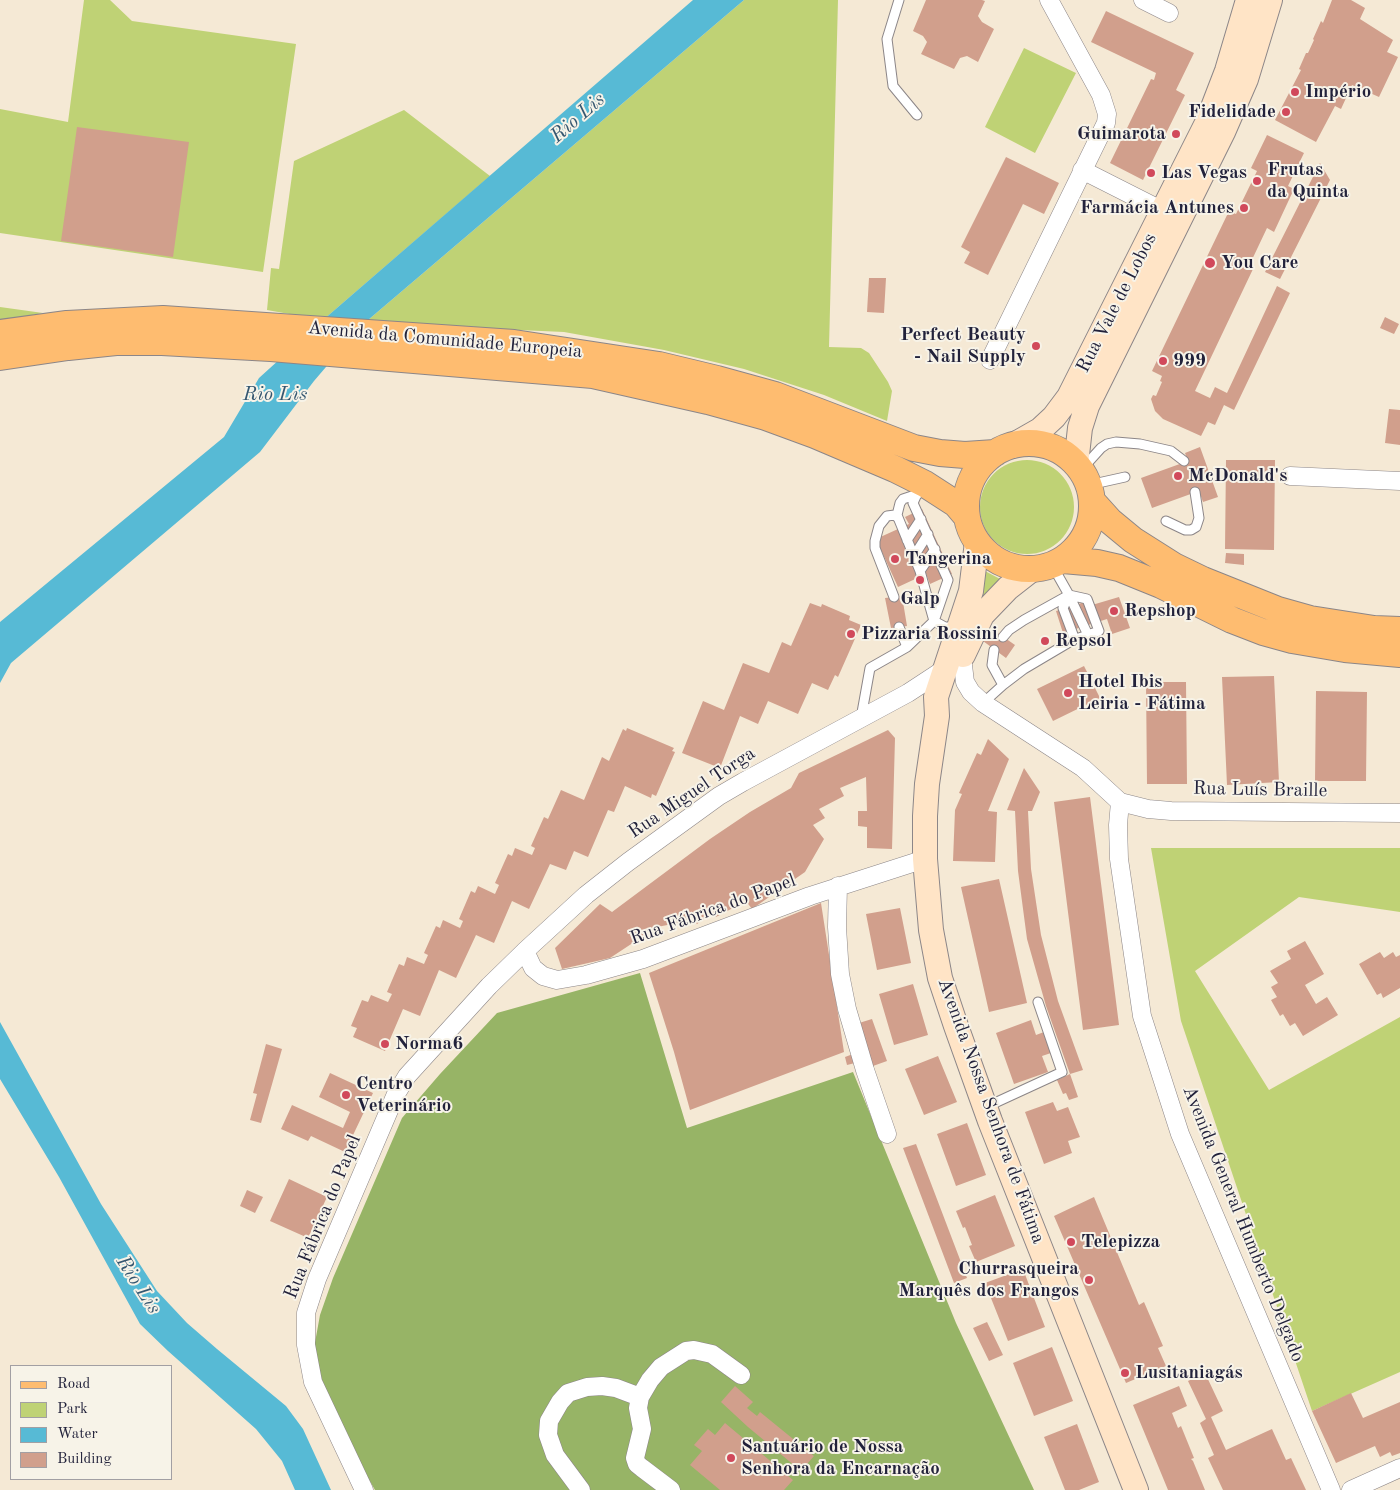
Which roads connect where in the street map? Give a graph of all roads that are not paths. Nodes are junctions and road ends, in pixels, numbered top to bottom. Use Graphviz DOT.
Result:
graph roads {
  1 [pos="900,0"];
  2 [pos="1049,0"];
  3 [pos="1144,0"];
  4 [pos="1240,0"];
  5 [pos="1264,1"];
  6 [pos="1169,12"];
  7 [pos="1240,24"];
  8 [pos="917,115"];
  9 [pos="1082,170"];
  10 [pos="1163,211"];
  11 [pos="0,334"];
  12 [pos="272,337"];
  13 [pos="424,349"];
  14 [pos="0,357"];
  15 [pos="990,360"];
  16 [pos="1004,449"];
  17 [pos="1184,461"];
  18 [pos="1290,476"];
  19 [pos="1125,477"];
  20 [pos="1085,480"];
  21 [pos="1400,481"];
  22 [pos="1195,492"];
  23 [pos="916,494"];
  24 [pos="946,497"];
  25 [pos="967,517"];
  26 [pos="898,518"];
  27 [pos="921,519"];
  28 [pos="1166,521"];
  29 [pos="928,534"];
  30 [pos="907,540"];
  31 [pos="977,542"];
  32 [pos="934,549"];
  33 [pos="914,556"];
  34 [pos="1049,565"];
  35 [pos="920,571"];
  36 [pos="1069,595"];
  37 [pos="894,597"];
  38 [pos="962,618"];
  39 [pos="934,621"];
  40 [pos="899,627"];
  41 [pos="1400,630"];
  42 [pos="1088,635"];
  43 [pos="1003,637"];
  44 [pos="1075,640"];
  45 [pos="908,647"];
  46 [pos="994,650"];
  47 [pos="1400,654"];
  48 [pos="953,664"];
  49 [pos="1003,684"];
  50 [pos="983,703"];
  51 [pos="862,718"];
  52 [pos="1120,802"];
  53 [pos="1400,813"];
  54 [pos="925,859"];
  55 [pos="838,886"];
  56 [pos="525,951"];
  57 [pos="489,986"];
  58 [pos="1038,1002"];
  59 [pos="986,1107"];
  60 [pos="887,1134"];
  61 [pos="741,1375"];
  62 [pos="640,1397"];
  63 [pos="1400,1468"];
  64 [pos="364,1490"];
  65 [pos="581,1490"];
  66 [pos="671,1490"];
  67 [pos="1136,1490"];
  68 [pos="1330,1490"];
  69 [pos="1351,1490"];
  1 -- 8 [label="lane"];
  2 -- 9 [label="street"];
  3 -- 6 [label="street"];
  4 -- 7 [label="main road"];
  5 -- 7 [label="main road, Rua Vale de Lobos"];
  5 -- 20 [label="main road, Rua Vale de Lobos"];
  7 -- 10 [label="main road, Rua Vale de Lobos"];
  9 -- 10 [label="street"];
  9 -- 15 [label="street"];
  10 -- 16 [label="main road, Rua Vale de Lobos"];
  11 -- 12 [label="main road, Avenida da Comunidade Europeia"];
  12 -- 13 [label="main road, Avenida da Comunidade Europeia"];
  12 -- 14 [label="main road, Avenida da Comunidade Europeia"];
  13 -- 16 [label="main road, Avenida da Comunidade Europeia"];
  13 -- 24 [label="main road, Avenida da Comunidade Europeia"];
  16 -- 20 [label="main road"];
  16 -- 25 [label="main road"];
  17 -- 20 [label="lane"];
  18 -- 21 [label="street"];
  19 -- 20 [label="lane"];
  20 -- 34 [label="main road"];
  20 -- 41 [label="main road"];
  22 -- 28 [label="lane"];
  23 -- 24 [label="lane"];
  23 -- 26 [label="lane"];
  23 -- 27 [label="lane"];
  24 -- 25 [label="main road, Avenida da Comunidade Europeia"];
  25 -- 31 [label="main road"];
  26 -- 30 [label="lane"];
  26 -- 37 [label="lane"];
  27 -- 29 [label="lane"];
  27 -- 30 [label="lane"];
  29 -- 32 [label="lane"];
  29 -- 33 [label="lane"];
  30 -- 33 [label="lane"];
  31 -- 34 [label="main road"];
  31 -- 38 [label="main road, Avenida Nossa Senhora de Fátima"];
  32 -- 35 [label="lane"];
  32 -- 39 [label="lane"];
  33 -- 35 [label="lane"];
  34 -- 36 [label="lane"];
  34 -- 47 [label="main road"];
  34 -- 48 [label="main road, Avenida Nossa Senhora de Fátima"];
  35 -- 39 [label="lane"];
  36 -- 42 [label="lane"];
  36 -- 42 [label="lane"];
  36 -- 43 [label="lane"];
  36 -- 44 [label="lane"];
  38 -- 39 [label="lane"];
  38 -- 48 [label="main road, Avenida Nossa Senhora de Fátima"];
  39 -- 45 [label="lane"];
  40 -- 45 [label="lane"];
  42 -- 44 [label="lane"];
  44 -- 49 [label="lane"];
  45 -- 51 [label="lane"];
  46 -- 49 [label="lane"];
  48 -- 50 [label="street"];
  48 -- 51 [label="street, Rua Miguel Torga"];
  48 -- 54 [label="main road, Avenida Nossa Senhora de Fátima"];
  49 -- 50 [label="lane"];
  50 -- 52 [label="street"];
  51 -- 56 [label="street, Rua Miguel Torga"];
  52 -- 53 [label="street, Rua Luís Braille"];
  52 -- 68 [label="street, Avenida General Humberto Delgado"];
  54 -- 55 [label="street, Rua Fábrica do Papel"];
  54 -- 59 [label="main road, Avenida Nossa Senhora de Fátima"];
  55 -- 56 [label="street, Rua Fábrica do Papel"];
  55 -- 60 [label="street"];
  56 -- 57 [label="street, Rua Miguel Torga"];
  57 -- 64 [label="street, Rua Fábrica do Papel"];
  58 -- 59 [label="lane"];
  59 -- 67 [label="main road, Avenida Nossa Senhora de Fátima"];
  61 -- 62 [label="street"];
  62 -- 65 [label="street"];
  62 -- 66 [label="street"];
  63 -- 69 [label="street"];
}
